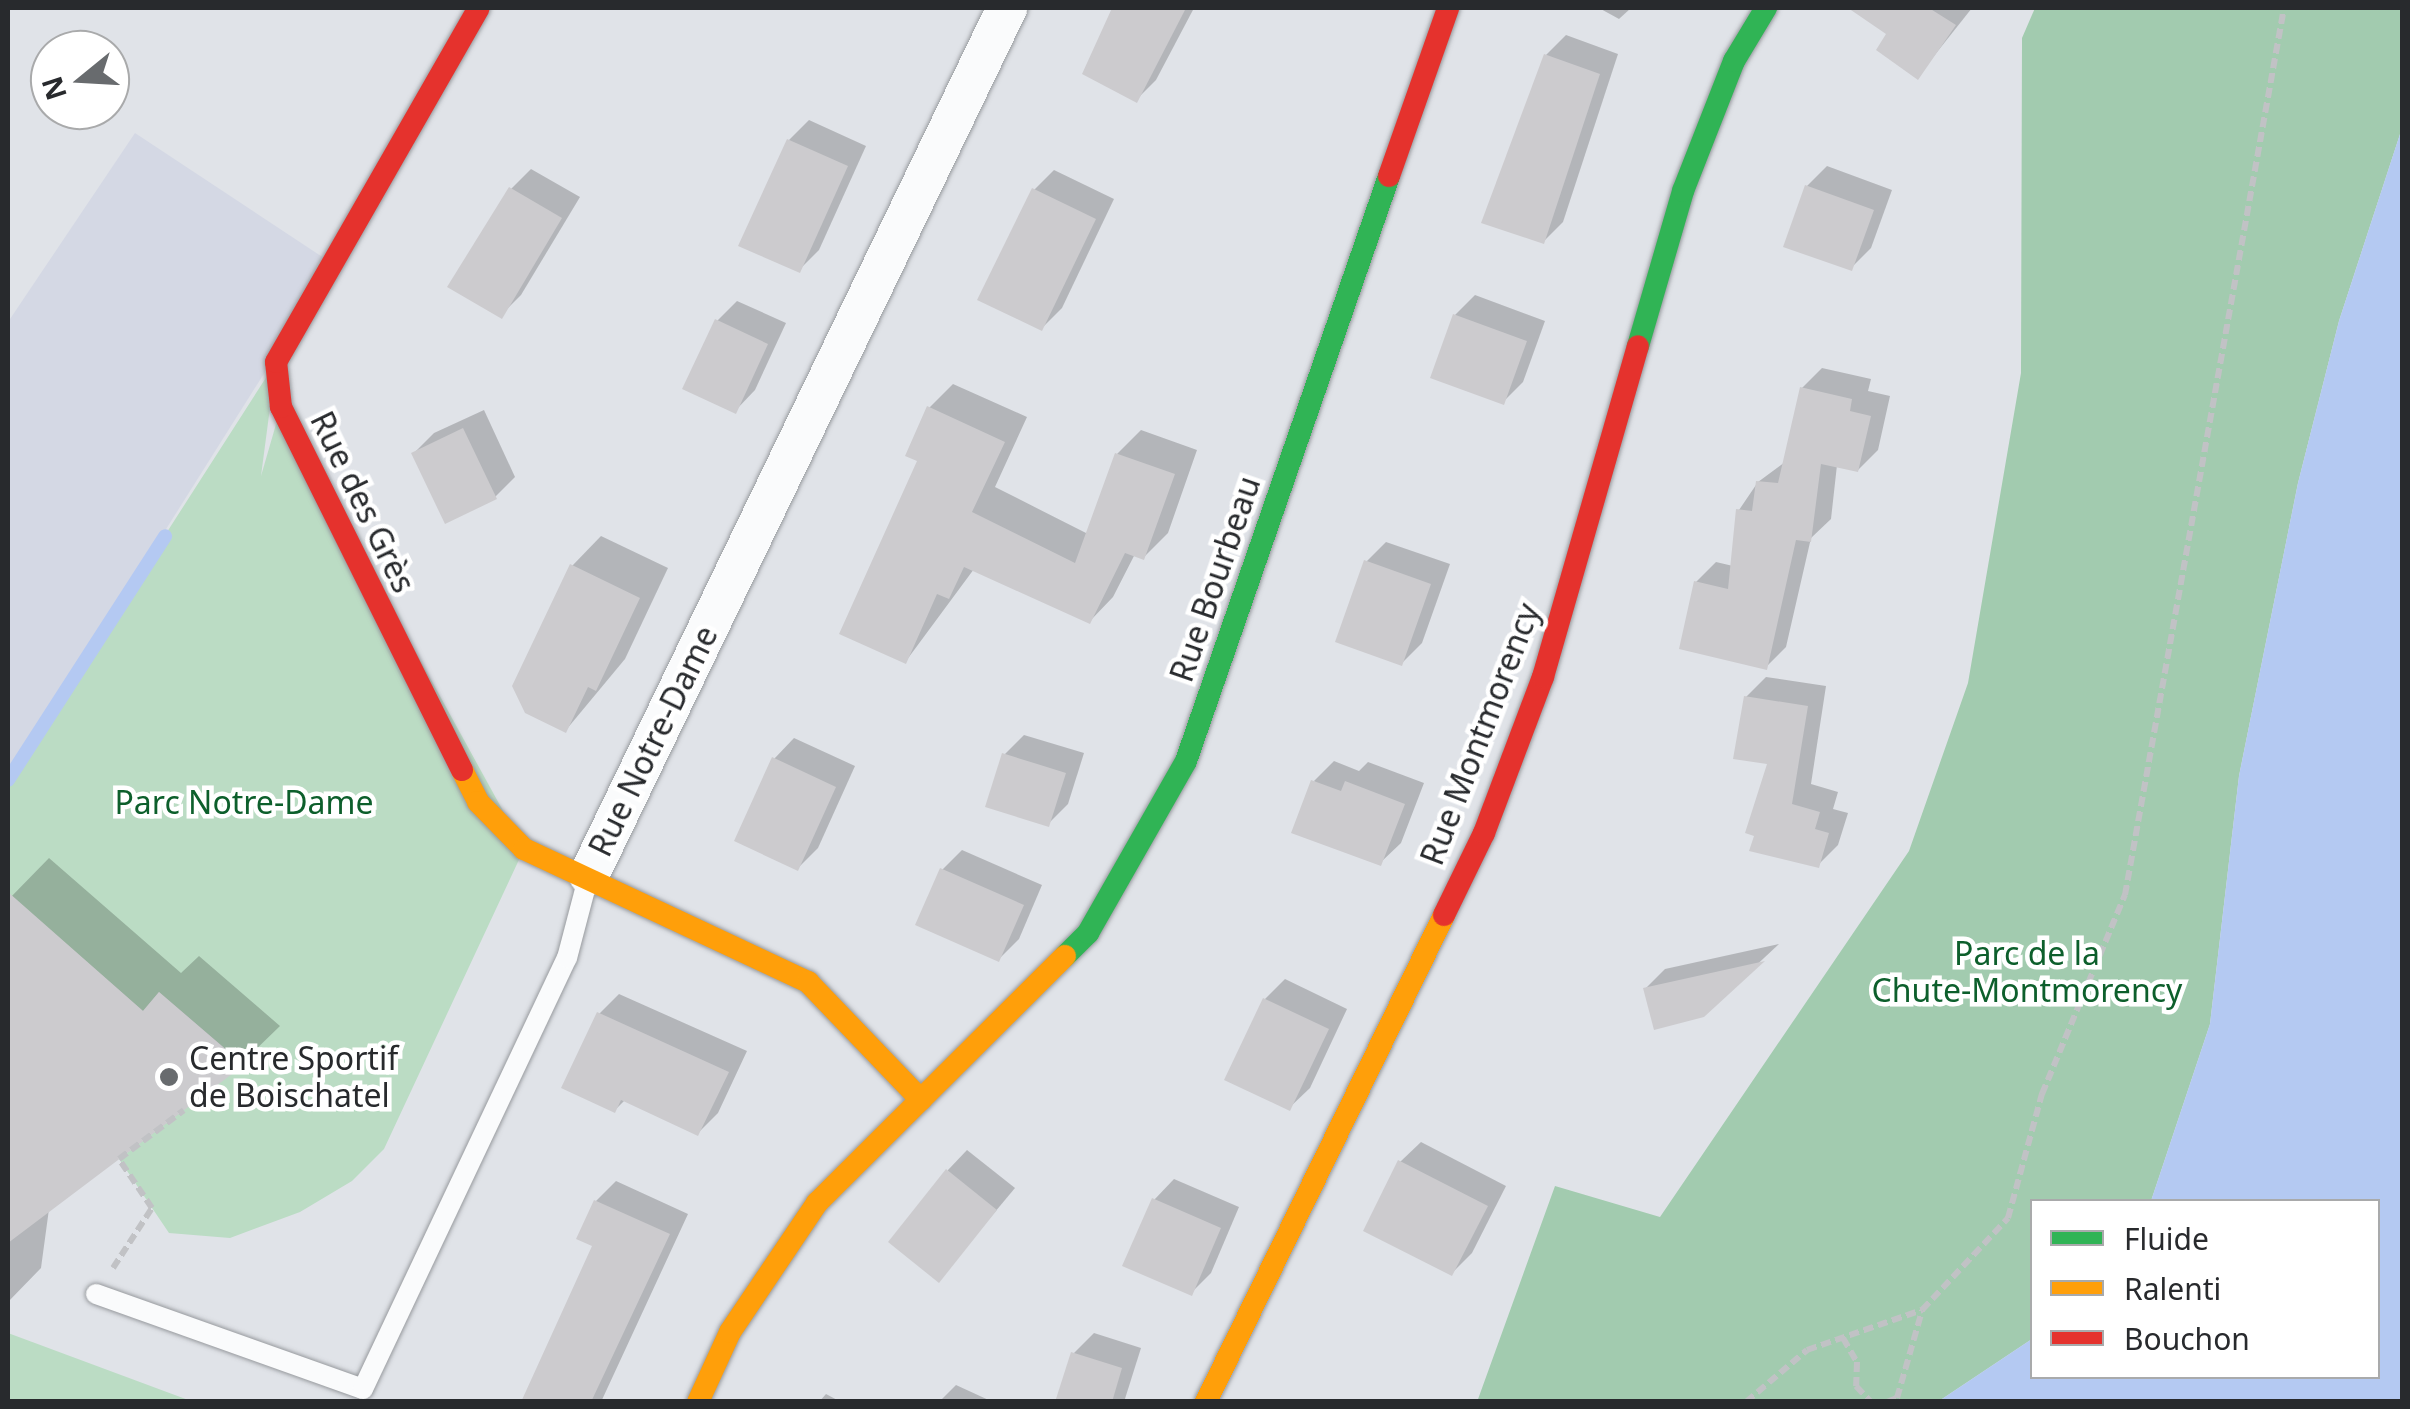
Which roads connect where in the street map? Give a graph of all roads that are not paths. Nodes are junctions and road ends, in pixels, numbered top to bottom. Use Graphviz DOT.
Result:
graph roads {
  1 [pos="479,8"];
  2 [pos="1006,8"];
  3 [pos="1448,8"];
  4 [pos="1766,8"];
  5 [pos="588,875"];
  6 [pos="921,1100"];
  7 [pos="96,1294"];
  8 [pos="698,1402"];
  9 [pos="1206,1402"];
  1 -- 5 [label="street, Rue des Grès"];
  2 -- 5 [label="street, Rue Notre-Dame"];
  3 -- 6 [label="street, Rue Bourbeau"];
  4 -- 9 [label="street, Rue Montmorency"];
  5 -- 6 [label="street, Rue Notre-Dame"];
  5 -- 7 [label="lane"];
  6 -- 8 [label="street"];
}
